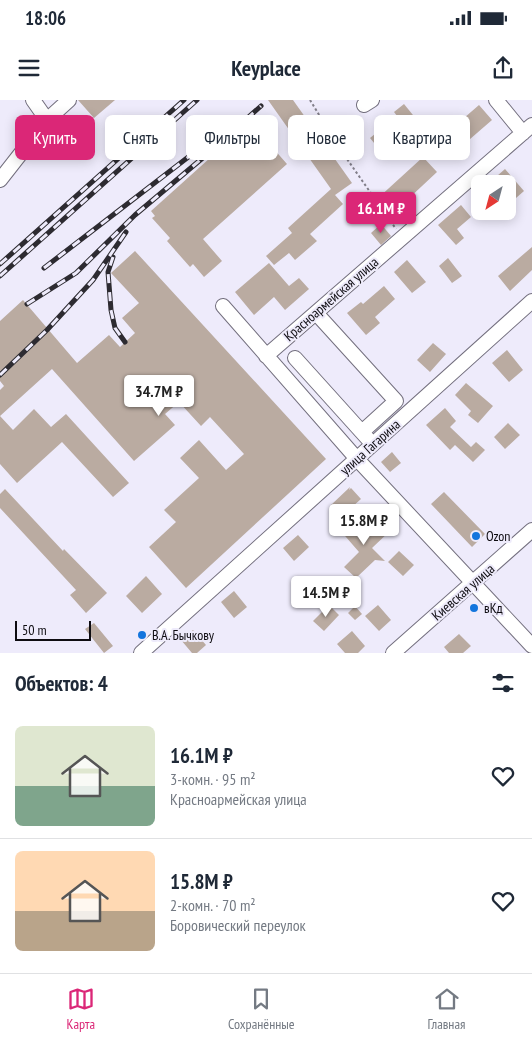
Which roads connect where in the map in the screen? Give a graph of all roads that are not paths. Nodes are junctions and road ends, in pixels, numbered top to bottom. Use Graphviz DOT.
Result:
graph roads {
  1 [pos="32,100"];
  2 [pos="69,100"];
  3 [pos="496,100"];
  4 [pos="43,115"];
  5 [pos="52,115"];
  6 [pos="527,129"];
  7 [pos="16,160"];
  8 [pos="0,180"];
  9 [pos="532,301"];
  10 [pos="223,306"];
  11 [pos="316,312"];
  12 [pos="266,356"];
  13 [pos="295,358"];
  14 [pos="362,432"];
  15 [pos="373,445"];
  16 [pos="357,459"];
  17 [pos="532,530"];
  18 [pos="474,583"];
  19 [pos="532,646"];
  20 [pos="141,653"];
  21 [pos="393,653"];
  1 -- 4 [label="street"];
  2 -- 5 [label="street"];
  3 -- 6 [label="street"];
  6 -- 11 [label="street, Красноармейская улица"];
  7 -- 8 [label="street"];
  9 -- 15 [label="street, улица Гагарина"];
  10 -- 12 [label="street"];
  11 -- 12 [label="street, Красноармейская улица"];
  11 -- 14 [label="street"];
  12 -- 16 [label="street"];
  13 -- 14 [label="street"];
  14 -- 15 [label="street"];
  15 -- 16 [label="street, улица Гагарина"];
  16 -- 18 [label="street"];
  16 -- 20 [label="street, улица Гагарина"];
  17 -- 18 [label="street, Киевская улица"];
  18 -- 19 [label="street"];
  18 -- 21 [label="street, Киевская улица"];
}
